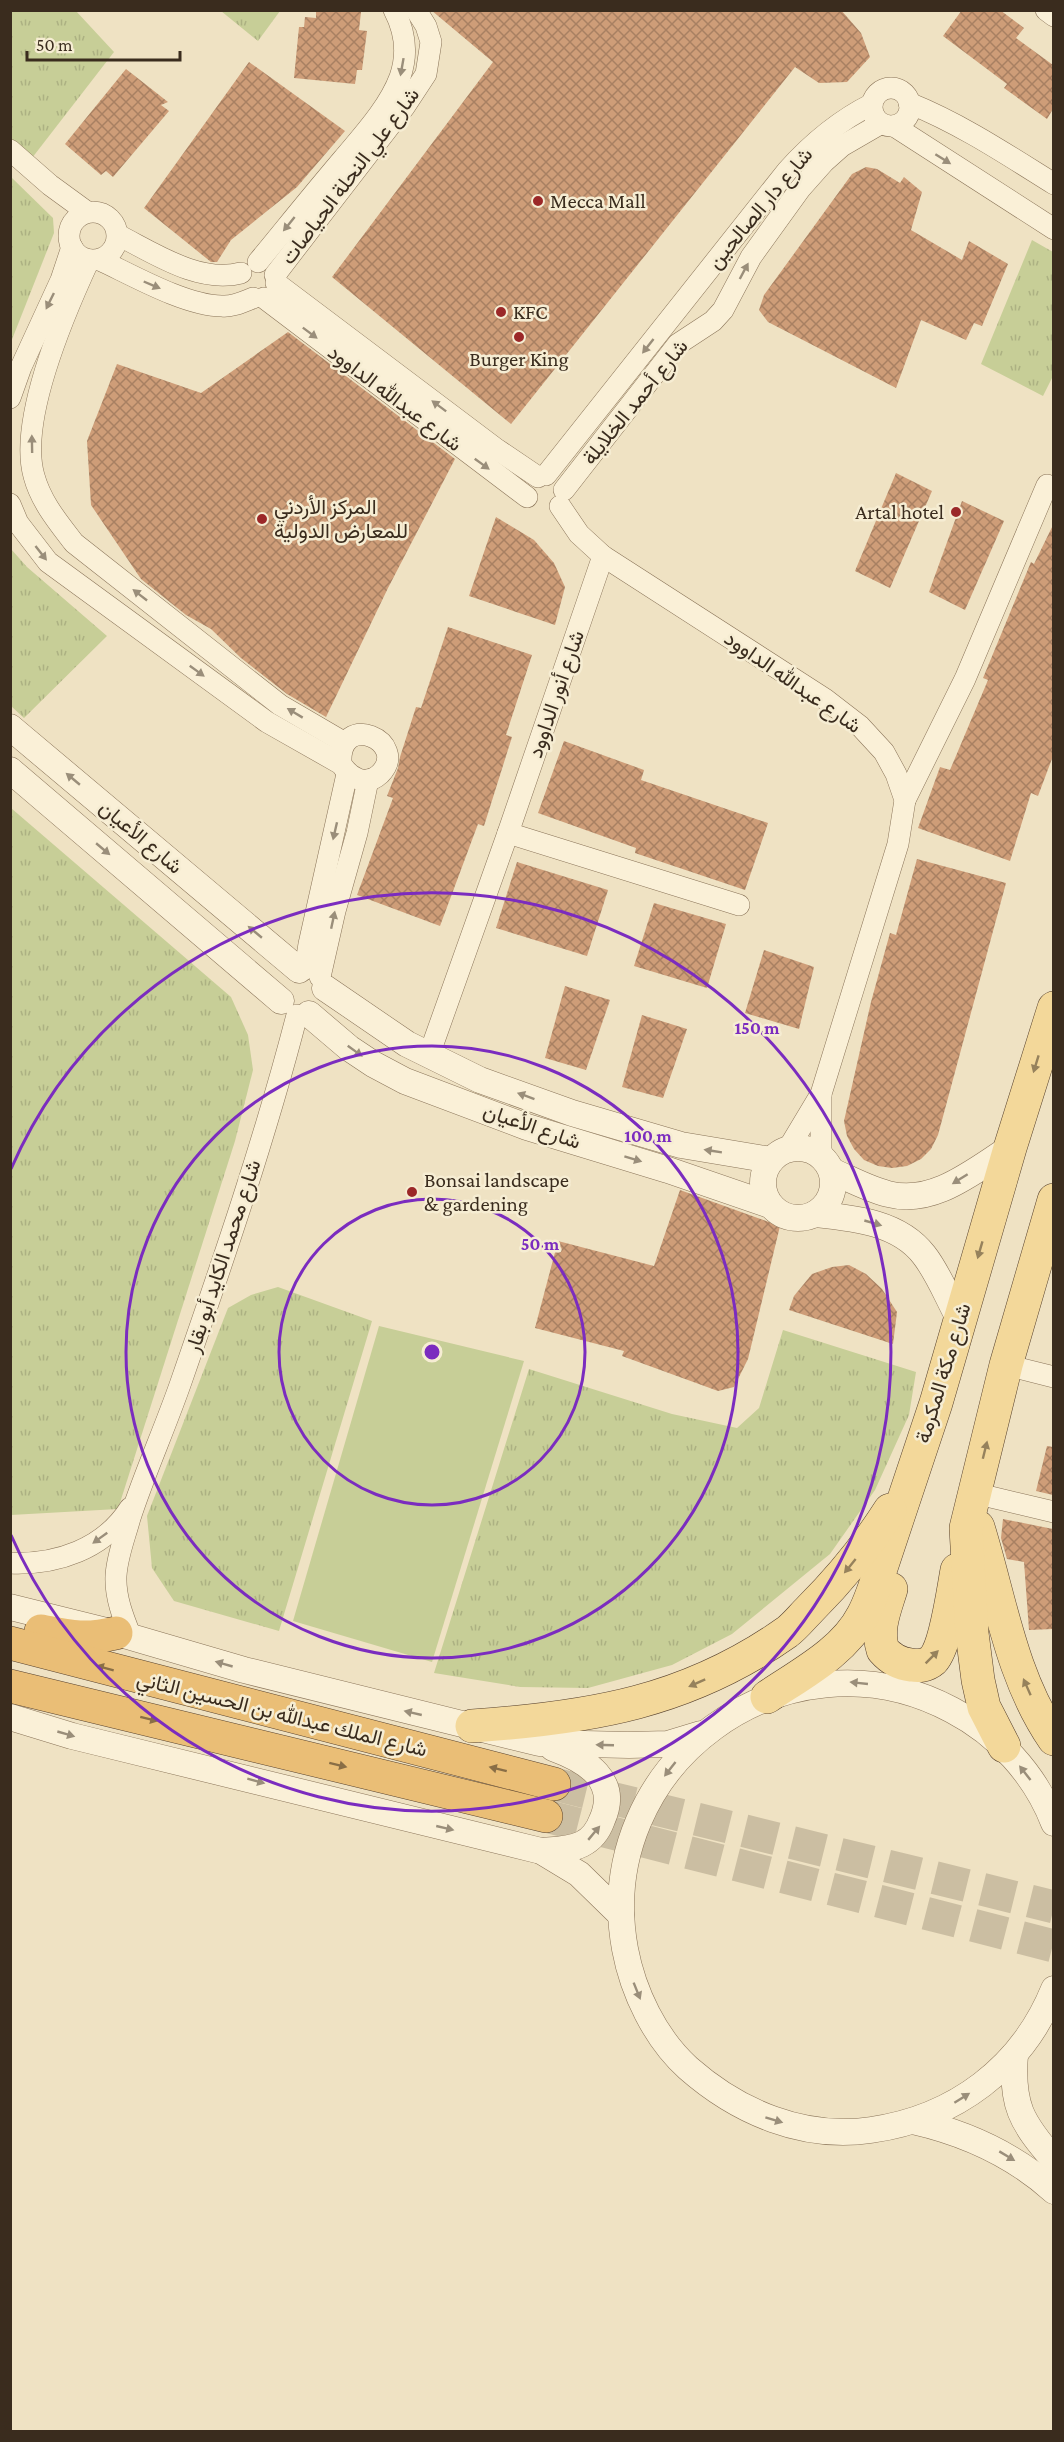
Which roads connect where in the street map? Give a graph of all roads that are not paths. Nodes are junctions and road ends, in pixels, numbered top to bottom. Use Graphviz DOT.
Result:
graph roads {
  1 [pos="394,10"];
  2 [pos="416,10"];
  3 [pos="1046,10"];
  4 [pos="1053,16"];
  5 [pos="405,41"];
  6 [pos="431,42"];
  7 [pos="909,103"];
  8 [pos="872,104"];
  9 [pos="887,125"];
  10 [pos="10,150"];
  11 [pos="1053,184"];
  12 [pos="79,219"];
  13 [pos="1053,229"];
  14 [pos="118,235"];
  15 [pos="72,247"];
  16 [pos="94,260"];
  17 [pos="249,267"];
  18 [pos="267,288"];
  19 [pos="684,300"];
  20 [pos="713,321"];
  21 [pos="10,398"];
  22 [pos="542,476"];
  23 [pos="1047,484"];
  24 [pos="527,497"];
  25 [pos="562,498"];
  26 [pos="10,504"];
  27 [pos="603,556"];
  28 [pos="10,727"];
  29 [pos="345,743"];
  30 [pos="344,769"];
  31 [pos="10,770"];
  32 [pos="368,780"];
  33 [pos="905,800"];
  34 [pos="508,833"];
  35 [pos="739,905"];
  36 [pos="312,976"];
  37 [pos="1053,1008"];
  38 [pos="296,1010"];
  39 [pos="429,1055"];
  40 [pos="821,1094"];
  41 [pos="1010,1148"];
  42 [pos="780,1154"];
  43 [pos="826,1164"];
  44 [pos="1053,1200"];
  45 [pos="770,1205"];
  46 [pos="815,1214"];
  47 [pos="960,1320"];
  48 [pos="1006,1365"];
  49 [pos="1053,1377"];
  50 [pos="936,1403"];
  51 [pos="908,1484"];
  52 [pos="138,1495"];
  53 [pos="970,1509"];
  54 [pos="1053,1512"];
  55 [pos="10,1563"];
  56 [pos="10,1607"];
  57 [pos="10,1624"];
  58 [pos="123,1635"];
  59 [pos="10,1643"];
  60 [pos="10,1686"];
  61 [pos="767,1697"];
  62 [pos="10,1717"];
  63 [pos="472,1726"];
  64 [pos="704,1733"];
  65 [pos="1053,1739"];
  66 [pos="539,1743"];
  67 [pos="1004,1746"];
  68 [pos="554,1784"];
  69 [pos="546,1816"];
  70 [pos="1052,1818"];
  71 [pos="541,1851"];
  72 [pos="621,1915"];
  73 [pos="1051,1999"];
  74 [pos="1015,2054"];
  75 [pos="913,2121"];
  76 [pos="1053,2160"];
  77 [pos="1053,2191"];
  1 -- 5 [label="street, شارع علي النحلة الحياصات"];
  2 -- 6 [label="street"];
  3 -- 4 [label="street"];
  5 -- 6 [label="street"];
  5 -- 17 [label="street, شارع علي النحلة الحياصات, one-way"];
  6 -- 18 [label="street, شارع علي النحلة الحياصات"];
  7 -- 8 [label="street"];
  7 -- 9 [label="street"];
  7 -- 11 [label="street"];
  8 -- 9 [label="street"];
  8 -- 19 [label="street, شارع دار الصالحين"];
  9 -- 13 [label="street, one-way"];
  20 -- 9 [label="street, شارع دار الصالحين, one-way"];
  10 -- 12 [label="street"];
  12 -- 14 [label="street"];
  12 -- 15 [label="street"];
  14 -- 16 [label="street"];
  14 -- 17 [label="street"];
  15 -- 16 [label="street"];
  15 -- 21 [label="street, one-way"];
  16 -- 18 [label="street, one-way"];
  29 -- 16 [label="street, one-way"];
  17 -- 18 [label="street"];
  17 -- 18 [label="street"];
  22 -- 18 [label="street, شارع عبدالله الداوود, one-way"];
  18 -- 24 [label="street, شارع عبدالله الداوود, one-way"];
  19 -- 20 [label="street"];
  19 -- 22 [label="street, شارع أحمد الخلايلة, one-way"];
  20 -- 25 [label="street, شارع أحمد الخلايلة"];
  22 -- 24 [label="street"];
  22 -- 25 [label="street"];
  23 -- 33 [label="street"];
  24 -- 25 [label="street"];
  25 -- 27 [label="street, شارع عبدالله الداوود"];
  26 -- 30 [label="street, one-way"];
  27 -- 33 [label="street, شارع عبدالله الداوود"];
  27 -- 34 [label="street, شارع أنور الداوود"];
  36 -- 28 [label="street, شارع الأعيان, one-way"];
  29 -- 30 [label="street"];
  29 -- 32 [label="street"];
  30 -- 32 [label="street"];
  30 -- 36 [label="street, one-way"];
  31 -- 38 [label="street, شارع الأعيان, one-way"];
  36 -- 32 [label="street, one-way"];
  33 -- 40 [label="street, شارع عبدالله الداوود"];
  34 -- 35 [label="street"];
  34 -- 39 [label="street, شارع أنور الداوود"];
  36 -- 38 [label="street"];
  36 -- 38 [label="street"];
  36 -- 39 [label="street, شارع الأعيان"];
  37 -- 41 [label="main road, شارع مكة المكرمة, one-way"];
  38 -- 45 [label="street, شارع الأعيان, one-way"];
  38 -- 52 [label="street, شارع محمد الكايد أبو بقار"];
  42 -- 39 [label="street, شارع الأعيان, one-way"];
  40 -- 42 [label="street, شارع عبدالله الداوود"];
  40 -- 43 [label="street, شارع عبدالله الداوود"];
  41 -- 43 [label="street, one-way"];
  41 -- 47 [label="main road, شارع مكة المكرمة, one-way"];
  42 -- 43 [label="street"];
  42 -- 45 [label="street"];
  43 -- 46 [label="street"];
  44 -- 48 [label="main road"];
  45 -- 46 [label="street"];
  46 -- 47 [label="street, one-way"];
  47 -- 50 [label="main road, شارع مكة المكرمة"];
  48 -- 49 [label="street"];
  53 -- 48 [label="main road, one-way"];
  50 -- 51 [label="main road, شارع مكة المكرمة"];
  50 -- 53 [label="main road, one-way"];
  51 -- 61 [label="main road, شارع مكة المكرمة"];
  51 -- 63 [label="main road, one-way"];
  52 -- 55 [label="street, شارع محمد الكايد أبو بقار, one-way"];
  52 -- 58 [label="street, شارع محمد الكايد أبو بقار"];
  53 -- 54 [label="street"];
  65 -- 53 [label="main road, one-way"];
  53 -- 67 [label="main road"];
  56 -- 58 [label="street"];
  57 -- 58 [label="highway"];
  63 -- 58 [label="street, one-way"];
  68 -- 59 [label="highway, شارع الملك عبدالله بن الحسين الثاني, one-way"];
  60 -- 69 [label="highway, شارع الملك عبدالله بن الحسين الثاني, one-way"];
  61 -- 64 [label="street"];
  67 -- 61 [label="street, one-way"];
  62 -- 71 [label="street, one-way"];
  63 -- 66 [label="street"];
  64 -- 66 [label="street, one-way"];
  64 -- 72 [label="street, one-way"];
  71 -- 66 [label="street, one-way"];
  70 -- 67 [label="street, one-way"];
  71 -- 72 [label="street"];
  72 -- 75 [label="street, one-way"];
  73 -- 74 [label="street"];
  75 -- 74 [label="street, one-way"];
  74 -- 76 [label="street"];
  75 -- 77 [label="street, one-way"];
}
